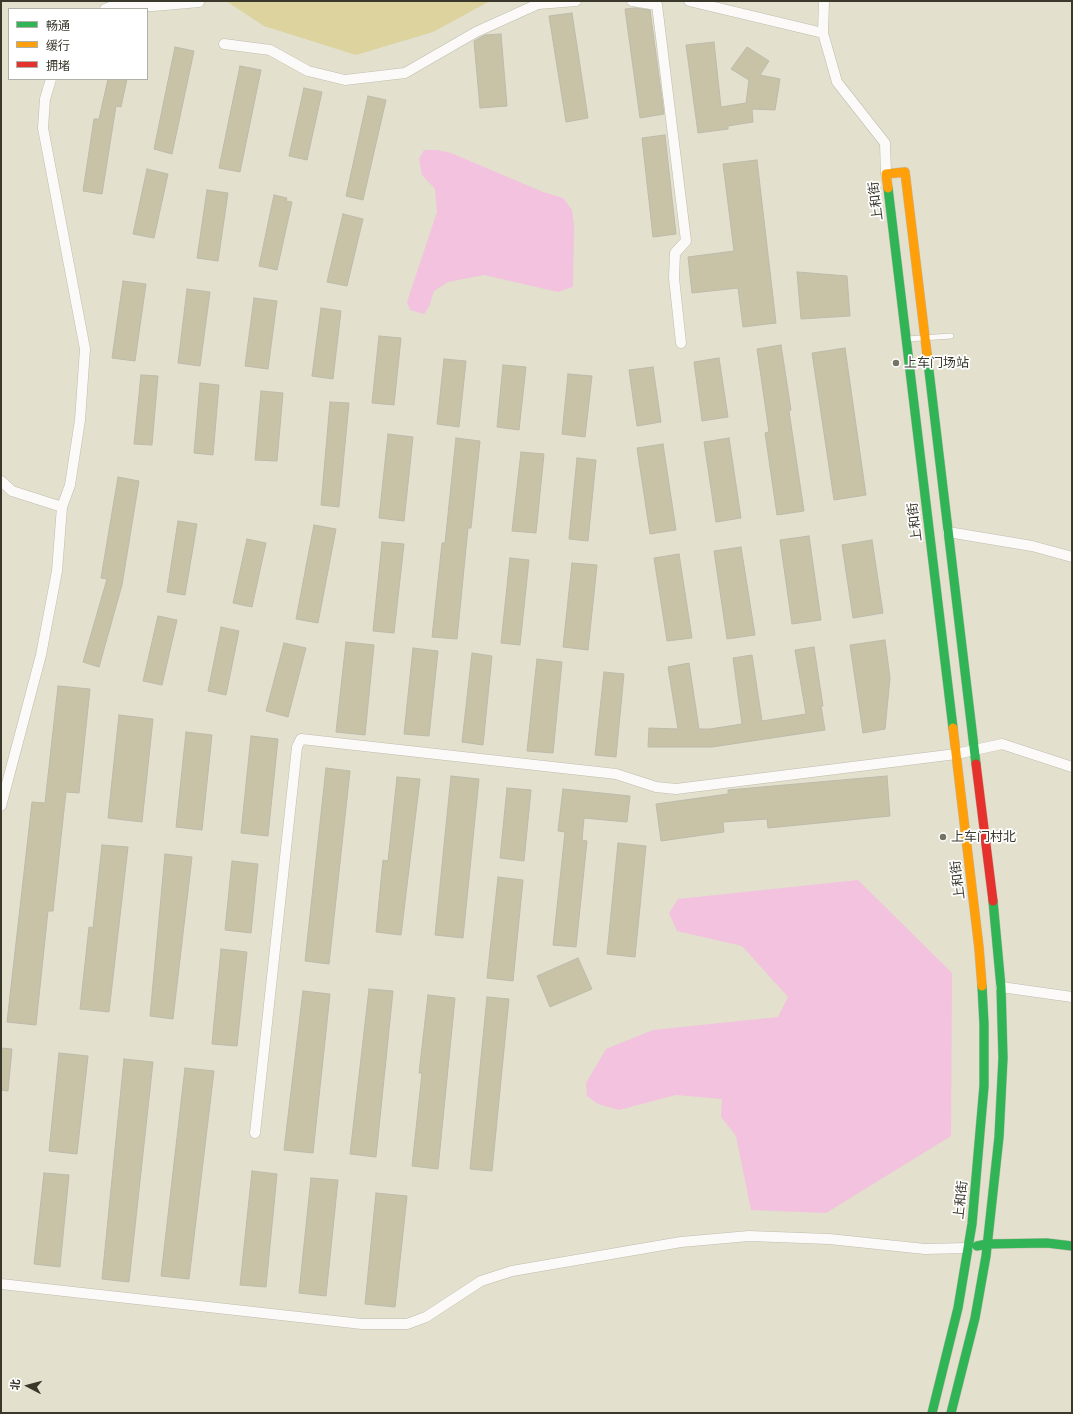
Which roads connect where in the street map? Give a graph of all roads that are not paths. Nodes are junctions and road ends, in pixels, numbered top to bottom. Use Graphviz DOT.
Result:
graph roads {
  1 [pos="576,1"];
  2 [pos="632,1"];
  3 [pos="690,1"];
  4 [pos="824,1"];
  5 [pos="199,2"];
  6 [pos="107,8"];
  7 [pos="823,32"];
  8 [pos="224,44"];
  9 [pos="51,80"];
  10 [pos="886,174"];
  11 [pos="951,336"];
  12 [pos="924,337"];
  13 [pos="906,339"];
  14 [pos="681,343"];
  15 [pos="1,481"];
  16 [pos="62,507"];
  17 [pos="948,532"];
  18 [pos="1072,557"];
  19 [pos="974,750"];
  20 [pos="956,754"];
  21 [pos="1072,767"];
  22 [pos="1,806"];
  23 [pos="1001,987"];
  24 [pos="1072,997"];
  25 [pos="255,1133"];
  26 [pos="988,1244"];
  27 [pos="1072,1246"];
  28 [pos="968,1248"];
  29 [pos="1,1284"];
  30 [pos="932,1413"];
  31 [pos="951,1413"];
  1 -- 8 [label="street"];
  2 -- 14 [label="street"];
  3 -- 7 [label="street"];
  4 -- 7 [label="street"];
  5 -- 6 [label="street"];
  7 -- 10 [label="street"];
  9 -- 16 [label="street"];
  10 -- 12 [label="street, 上和街"];
  10 -- 13 [label="street, 上和街"];
  11 -- 12 [label="lane"];
  12 -- 13 [label="lane"];
  12 -- 17 [label="street, 上和街"];
  13 -- 20 [label="street, 上和街"];
  15 -- 16 [label="street"];
  16 -- 22 [label="street"];
  17 -- 18 [label="street"];
  17 -- 19 [label="street, 上和街"];
  19 -- 20 [label="street"];
  19 -- 21 [label="street"];
  19 -- 23 [label="street, 上和街"];
  20 -- 25 [label="street"];
  20 -- 28 [label="street, 上和街"];
  23 -- 24 [label="street"];
  23 -- 26 [label="street, 上和街"];
  26 -- 27 [label="street"];
  26 -- 28 [label="street"];
  26 -- 31 [label="street, 上和街"];
  28 -- 29 [label="street"];
  28 -- 30 [label="street, 上和街"];
}
